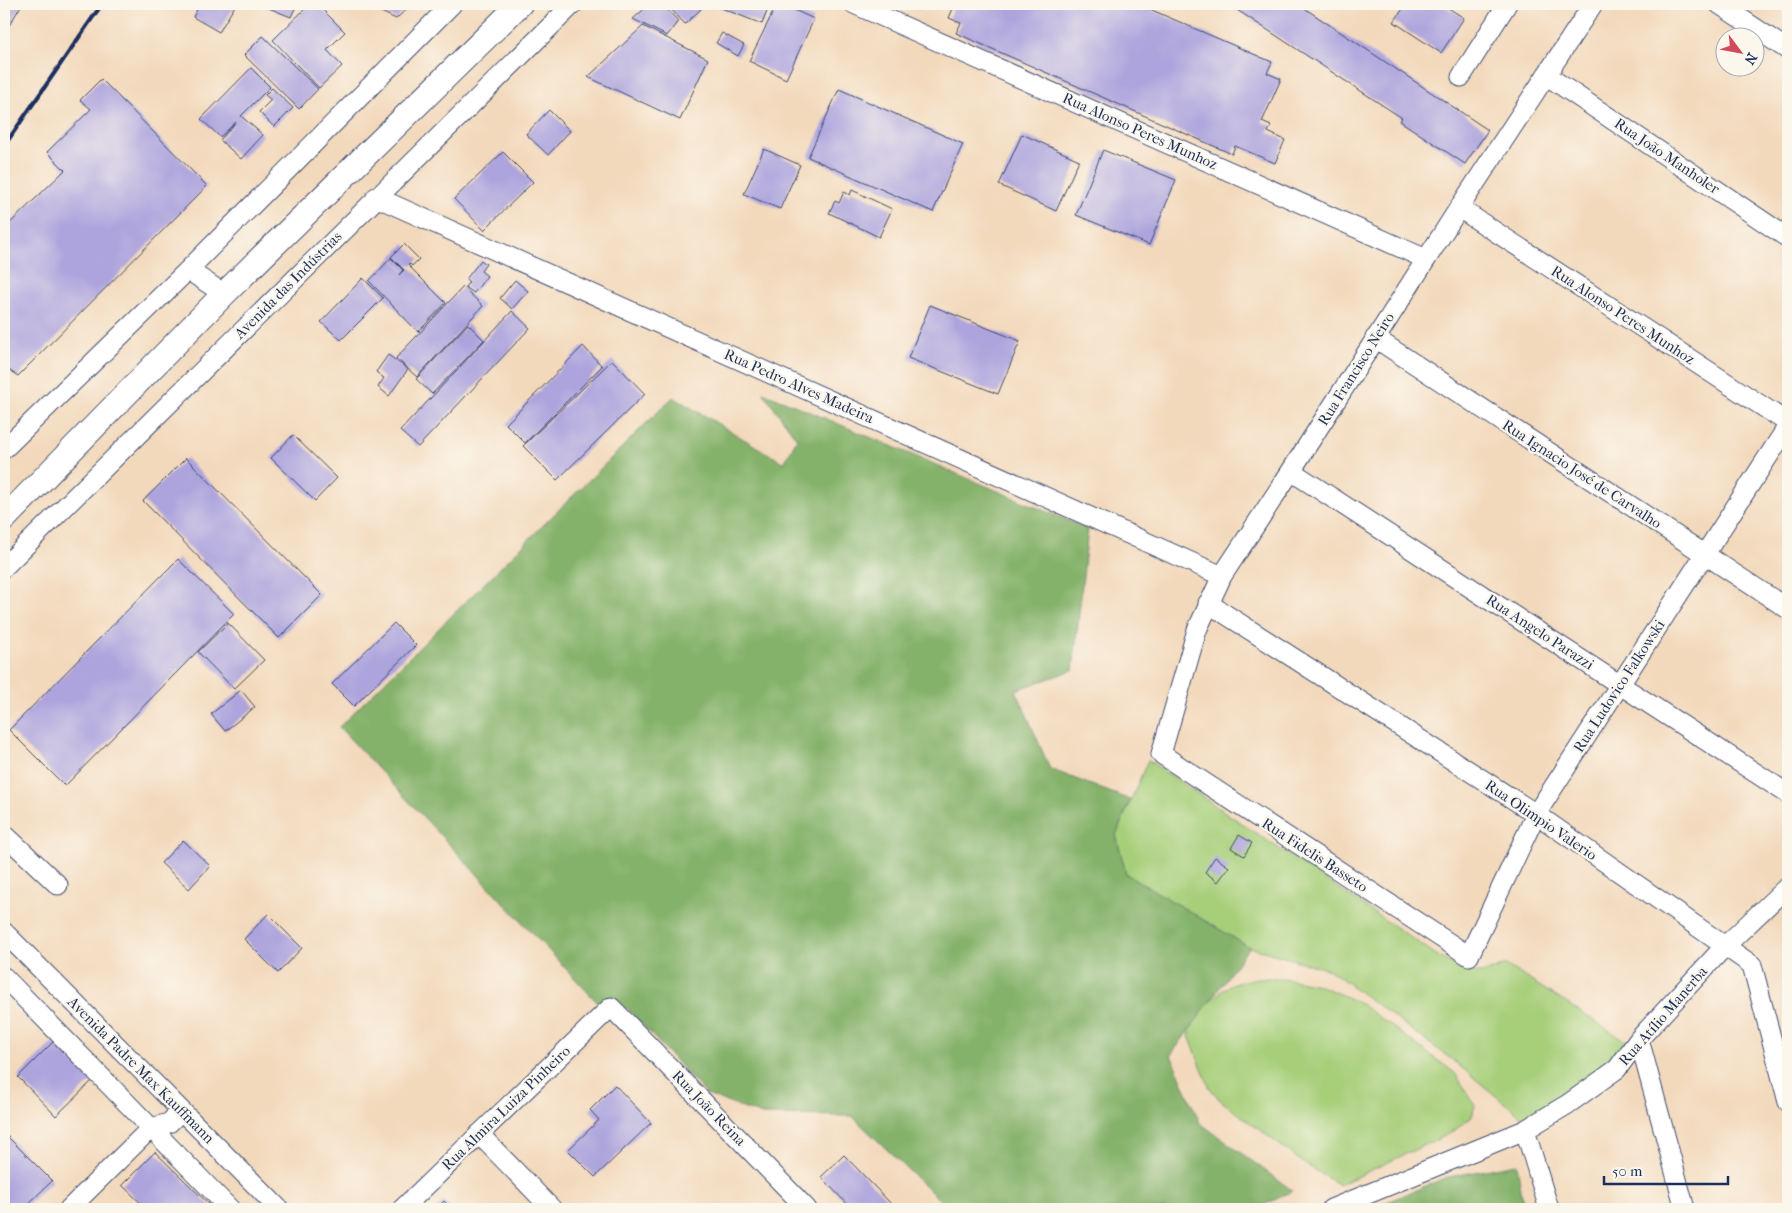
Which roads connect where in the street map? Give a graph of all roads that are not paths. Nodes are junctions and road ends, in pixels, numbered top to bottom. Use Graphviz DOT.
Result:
graph roads {
  1 [pos="452,4"];
  2 [pos="520,4"];
  3 [pos="573,4"];
  4 [pos="854,4"];
  5 [pos="1507,4"];
  6 [pos="1593,4"];
  7 [pos="1719,4"];
  8 [pos="1788,50"];
  9 [pos="1546,75"];
  10 [pos="1461,77"];
  11 [pos="376,197"];
  12 [pos="1459,208"];
  13 [pos="1788,238"];
  14 [pos="1426,259"];
  15 [pos="188,270"];
  16 [pos="224,294"];
  17 [pos="1375,338"];
  18 [pos="1788,425"];
  19 [pos="4,449"];
  20 [pos="1291,471"];
  21 [pos="4,518"];
  22 [pos="1705,555"];
  23 [pos="4,567"];
  24 [pos="1222,576"];
  25 [pos="1208,604"];
  26 [pos="1788,609"];
  27 [pos="1620,684"];
  28 [pos="1161,754"];
  29 [pos="1788,794"];
  30 [pos="1536,814"];
  31 [pos="4,834"];
  32 [pos="58,885"];
  33 [pos="1788,886"];
  34 [pos="4,932"];
  35 [pos="1724,947"];
  36 [pos="1469,956"];
  37 [pos="4,977"];
  38 [pos="611,1007"];
  39 [pos="1639,1039"];
  40 [pos="1788,1102"];
  41 [pos="181,1111"];
  42 [pos="151,1128"];
  43 [pos="1525,1130"];
  44 [pos="479,1134"];
  45 [pos="69,1209"];
  46 [pos="230,1209"];
  47 [pos="279,1209"];
  48 [pos="402,1209"];
  49 [pos="552,1209"];
  50 [pos="807,1209"];
  51 [pos="1331,1209"];
  52 [pos="1549,1209"];
  53 [pos="1685,1209"];
  1 -- 15 [label="street"];
  2 -- 16 [label="main road"];
  3 -- 11 [label="street, Avenida das Indústrias"];
  4 -- 14 [label="street, Rua Alonso Peres Munhoz"];
  5 -- 10 [label="street"];
  6 -- 9 [label="street, Rua Francisco Neiro"];
  7 -- 8 [label="street"];
  9 -- 12 [label="street, Rua Francisco Neiro"];
  9 -- 13 [label="street, Rua João Manholer"];
  11 -- 23 [label="street, Avenida das Indústrias"];
  11 -- 24 [label="street, Rua Pedro Alves Madeira"];
  12 -- 14 [label="street, Rua Francisco Neiro"];
  12 -- 18 [label="street, Rua Alonso Peres Munhoz"];
  14 -- 17 [label="street, Rua Francisco Neiro"];
  15 -- 16 [label="street"];
  15 -- 19 [label="street"];
  16 -- 21 [label="main road"];
  17 -- 20 [label="street, Rua Francisco Neiro"];
  17 -- 22 [label="street, Rua Ignacio José de Carvalho"];
  18 -- 22 [label="street, Rua Ludovico Falkowski"];
  20 -- 24 [label="street, Rua Francisco Neiro"];
  20 -- 27 [label="street, Rua Angelo Parazzi"];
  22 -- 26 [label="street, Rua Ignacio José de Carvalho"];
  22 -- 27 [label="street, Rua Ludovico Falkowski"];
  24 -- 25 [label="street, Rua Francisco Neiro"];
  25 -- 28 [label="street, Rua Francisco Neiro"];
  25 -- 30 [label="street, Rua Olimpio Valerio"];
  27 -- 29 [label="street, Rua Angelo Parazzi"];
  27 -- 30 [label="street, Rua Ludovico Falkowski"];
  28 -- 36 [label="street, Rua Fidelis Basseto"];
  30 -- 35 [label="street, Rua Olimpio Valerio"];
  30 -- 36 [label="street, Rua Ludovico Falkowski"];
  31 -- 32 [label="street"];
  33 -- 35 [label="street, Rua Atílio Manerba"];
  34 -- 41 [label="street, Avenida Padre Max Kauffmann"];
  35 -- 39 [label="street, Rua Atílio Manerba"];
  35 -- 40 [label="street, Rua Olimpio Valerio"];
  37 -- 42 [label="street"];
  38 -- 44 [label="street, Rua Almira Luiza Pinheiro"];
  38 -- 50 [label="street, Rua João Reina"];
  39 -- 43 [label="street, Rua Atílio Manerba"];
  39 -- 53 [label="street"];
  41 -- 42 [label="street"];
  41 -- 47 [label="street, Avenida Padre Max Kauffmann"];
  42 -- 45 [label="street"];
  42 -- 46 [label="street"];
  43 -- 51 [label="street, Rua Atílio Manerba"];
  43 -- 52 [label="street"];
  44 -- 48 [label="street, Rua Almira Luiza Pinheiro"];
  44 -- 49 [label="street"];
}
